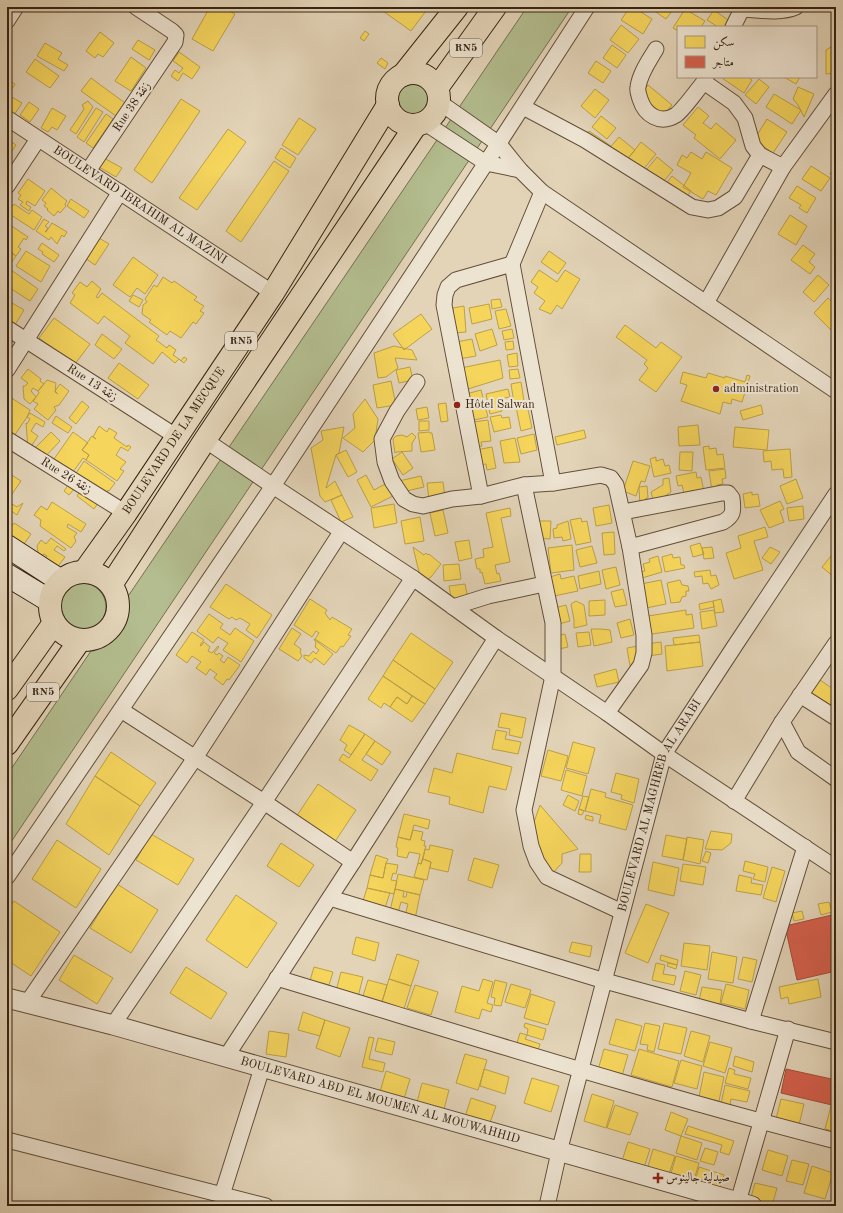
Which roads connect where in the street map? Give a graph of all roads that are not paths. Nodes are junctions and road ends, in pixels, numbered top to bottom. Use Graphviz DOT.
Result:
graph roads {
  1 [pos="16,7"];
  2 [pos="457,7"];
  3 [pos="495,7"];
  4 [pos="588,7"];
  5 [pos="796,7"];
  6 [pos="741,8"];
  7 [pos="145,9"];
  8 [pos="7,21"];
  9 [pos="732,26"];
  10 [pos="656,49"];
  11 [pos="403,75"];
  12 [pos="705,79"];
  13 [pos="836,94"];
  14 [pos="438,95"];
  15 [pos="388,105"];
  16 [pos="523,107"];
  17 [pos="7,118"];
  18 [pos="420,124"];
  19 [pos="38,139"];
  20 [pos="498,144"];
  21 [pos="760,155"];
  22 [pos="486,164"];
  23 [pos="783,167"];
  24 [pos="520,170"];
  25 [pos="88,171"];
  26 [pos="7,186"];
  27 [pos="120,192"];
  28 [pos="542,192"];
  29 [pos="512,264"];
  30 [pos="273,292"];
  31 [pos="706,303"];
  32 [pos="7,328"];
  33 [pos="26,340"];
  34 [pos="7,370"];
  35 [pos="417,382"];
  36 [pos="836,390"];
  37 [pos="177,437"];
  38 [pos="7,439"];
  39 [pos="205,440"];
  40 [pos="553,483"];
  41 [pos="524,485"];
  42 [pos="273,486"];
  43 [pos="836,494"];
  44 [pos="481,496"];
  45 [pos="623,512"];
  46 [pos="126,513"];
  47 [pos="341,532"];
  48 [pos="7,546"];
  49 [pos="630,547"];
  50 [pos="84,572"];
  51 [pos="7,575"];
  52 [pos="412,578"];
  53 [pos="61,581"];
  54 [pos="544,584"];
  55 [pos="111,585"];
  56 [pos="50,602"];
  57 [pos="453,607"];
  58 [pos="54,623"];
  59 [pos="496,638"];
  60 [pos="80,640"];
  61 [pos="836,643"];
  62 [pos="553,676"];
  63 [pos="7,689"];
  64 [pos="800,695"];
  65 [pos="121,710"];
  66 [pos="607,713"];
  67 [pos="836,718"];
  68 [pos="782,722"];
  69 [pos="7,744"];
  70 [pos="664,754"];
  71 [pos="195,758"];
  72 [pos="836,779"];
  73 [pos="734,800"];
  74 [pos="264,802"];
  75 [pos="805,847"];
  76 [pos="353,862"];
  77 [pos="836,868"];
  78 [pos="7,877"];
  79 [pos="330,898"];
  80 [pos="622,912"];
  81 [pos="277,978"];
  82 [pos="605,981"];
  83 [pos="7,998"];
  84 [pos="27,1003"];
  85 [pos="751,1021"];
  86 [pos="113,1025"];
  87 [pos="788,1029"];
  88 [pos="836,1042"];
  89 [pos="226,1058"];
  90 [pos="262,1068"];
  91 [pos="581,1070"];
  92 [pos="762,1122"];
  93 [pos="7,1140"];
  94 [pos="836,1141"];
  95 [pos="559,1152"];
  96 [pos="222,1195"];
  97 [pos="745,1204"];
  98 [pos="266,1206"];
  99 [pos="547,1206"];
  1 -- 8 [label="street"];
  2 -- 11 [label="main road, RN5"];
  3 -- 14 [label="main road, RN5"];
  4 -- 16 [label="street"];
  5 -- 6 [label="street"];
  6 -- 9 [label="street"];
  7 -- 25 [label="street, Rue 38 زنقة"];
  10 -- 12 [label="street"];
  11 -- 14 [label="main road"];
  11 -- 15 [label="main road, RN5"];
  12 -- 21 [label="street"];
  13 -- 23 [label="street"];
  14 -- 18 [label="main road, RN5"];
  14 -- 20 [label="street"];
  15 -- 18 [label="main road"];
  15 -- 30 [label="main road, BOULEVARD DE LA MECQUE / RN5"];
  16 -- 20 [label="street"];
  16 -- 21 [label="street"];
  17 -- 19 [label="street, BOULEVARD IBRAHIM AL MAZINI"];
  18 -- 22 [label="street"];
  18 -- 39 [label="main road, BOULEVARD DE LA MECQUE / RN5"];
  19 -- 25 [label="street, BOULEVARD IBRAHIM AL MAZINI"];
  19 -- 26 [label="street"];
  20 -- 22 [label="street"];
  20 -- 24 [label="street"];
  21 -- 23 [label="street"];
  22 -- 24 [label="street"];
  22 -- 42 [label="street"];
  23 -- 31 [label="street"];
  24 -- 28 [label="street"];
  25 -- 27 [label="street, BOULEVARD IBRAHIM AL MAZINI"];
  27 -- 30 [label="street, BOULEVARD IBRAHIM AL MAZINI"];
  27 -- 33 [label="street"];
  28 -- 29 [label="street"];
  28 -- 31 [label="street"];
  29 -- 40 [label="street"];
  29 -- 44 [label="street"];
  30 -- 37 [label="main road, BOULEVARD DE LA MECQUE / RN5"];
  31 -- 36 [label="street"];
  32 -- 33 [label="street, Rue 13 زنقة"];
  33 -- 34 [label="street"];
  33 -- 37 [label="street, Rue 13 زنقة"];
  35 -- 44 [label="street"];
  37 -- 46 [label="main road, BOULEVARD DE LA MECQUE / RN5"];
  38 -- 46 [label="street, Rue 26 زنقة"];
  39 -- 42 [label="street"];
  39 -- 55 [label="main road, BOULEVARD DE LA MECQUE / RN5"];
  40 -- 41 [label="street"];
  40 -- 45 [label="street"];
  41 -- 44 [label="street"];
  41 -- 54 [label="street"];
  42 -- 47 [label="street"];
  42 -- 65 [label="street"];
  43 -- 70 [label="street, BOULEVARD AL MAGHREB AL ARABI"];
  45 -- 49 [label="street"];
  45 -- 49 [label="street"];
  46 -- 50 [label="main road, BOULEVARD DE LA MECQUE / RN5"];
  47 -- 52 [label="street"];
  47 -- 71 [label="street"];
  48 -- 53 [label="main road"];
  49 -- 66 [label="street"];
  50 -- 53 [label="main road"];
  50 -- 55 [label="main road"];
  51 -- 56 [label="main road"];
  52 -- 57 [label="street"];
  52 -- 74 [label="street"];
  53 -- 56 [label="main road"];
  54 -- 57 [label="street"];
  54 -- 62 [label="street"];
  55 -- 60 [label="main road"];
  56 -- 58 [label="main road"];
  57 -- 59 [label="street"];
  58 -- 60 [label="main road"];
  58 -- 63 [label="main road, RN5"];
  59 -- 62 [label="street"];
  59 -- 76 [label="street"];
  60 -- 69 [label="main road, RN5"];
  61 -- 64 [label="street"];
  62 -- 66 [label="street"];
  62 -- 80 [label="street"];
  64 -- 67 [label="street"];
  64 -- 68 [label="street"];
  65 -- 71 [label="street"];
  65 -- 78 [label="street"];
  66 -- 70 [label="street"];
  68 -- 72 [label="street"];
  68 -- 73 [label="street"];
  70 -- 73 [label="street"];
  70 -- 80 [label="street, BOULEVARD AL MAGHREB AL ARABI"];
  71 -- 74 [label="street"];
  71 -- 84 [label="street"];
  73 -- 75 [label="street"];
  74 -- 76 [label="street"];
  74 -- 86 [label="street"];
  75 -- 77 [label="street"];
  75 -- 85 [label="street"];
  76 -- 79 [label="street"];
  79 -- 81 [label="street"];
  79 -- 82 [label="street"];
  80 -- 82 [label="street, BOULEVARD AL MAGHREB AL ARABI"];
  81 -- 89 [label="street"];
  81 -- 91 [label="street"];
  82 -- 85 [label="street"];
  82 -- 91 [label="street, BOULEVARD AL MAGHREB AL ARABI"];
  83 -- 84 [label="street, BOULEVARD ABD EL MOUMEN AL MOUWAHHID"];
  84 -- 86 [label="street, BOULEVARD ABD EL MOUMEN AL MOUWAHHID"];
  85 -- 87 [label="street"];
  86 -- 89 [label="street, BOULEVARD ABD EL MOUMEN AL MOUWAHHID"];
  87 -- 88 [label="street"];
  87 -- 92 [label="street"];
  89 -- 90 [label="street, BOULEVARD ABD EL MOUMEN AL MOUWAHHID"];
  90 -- 95 [label="street, BOULEVARD ABD EL MOUMEN AL MOUWAHHID"];
  90 -- 96 [label="street"];
  91 -- 92 [label="street"];
  91 -- 95 [label="street, BOULEVARD AL MAGHREB AL ARABI"];
  92 -- 94 [label="street"];
  92 -- 97 [label="street"];
  93 -- 96 [label="street"];
  95 -- 97 [label="street, BOULEVARD ABD EL MOUMEN AL MOUWAHHID"];
  95 -- 99 [label="street, BOULEVARD AL MAGHREB AL ARABI"];
  96 -- 98 [label="street"];
}
